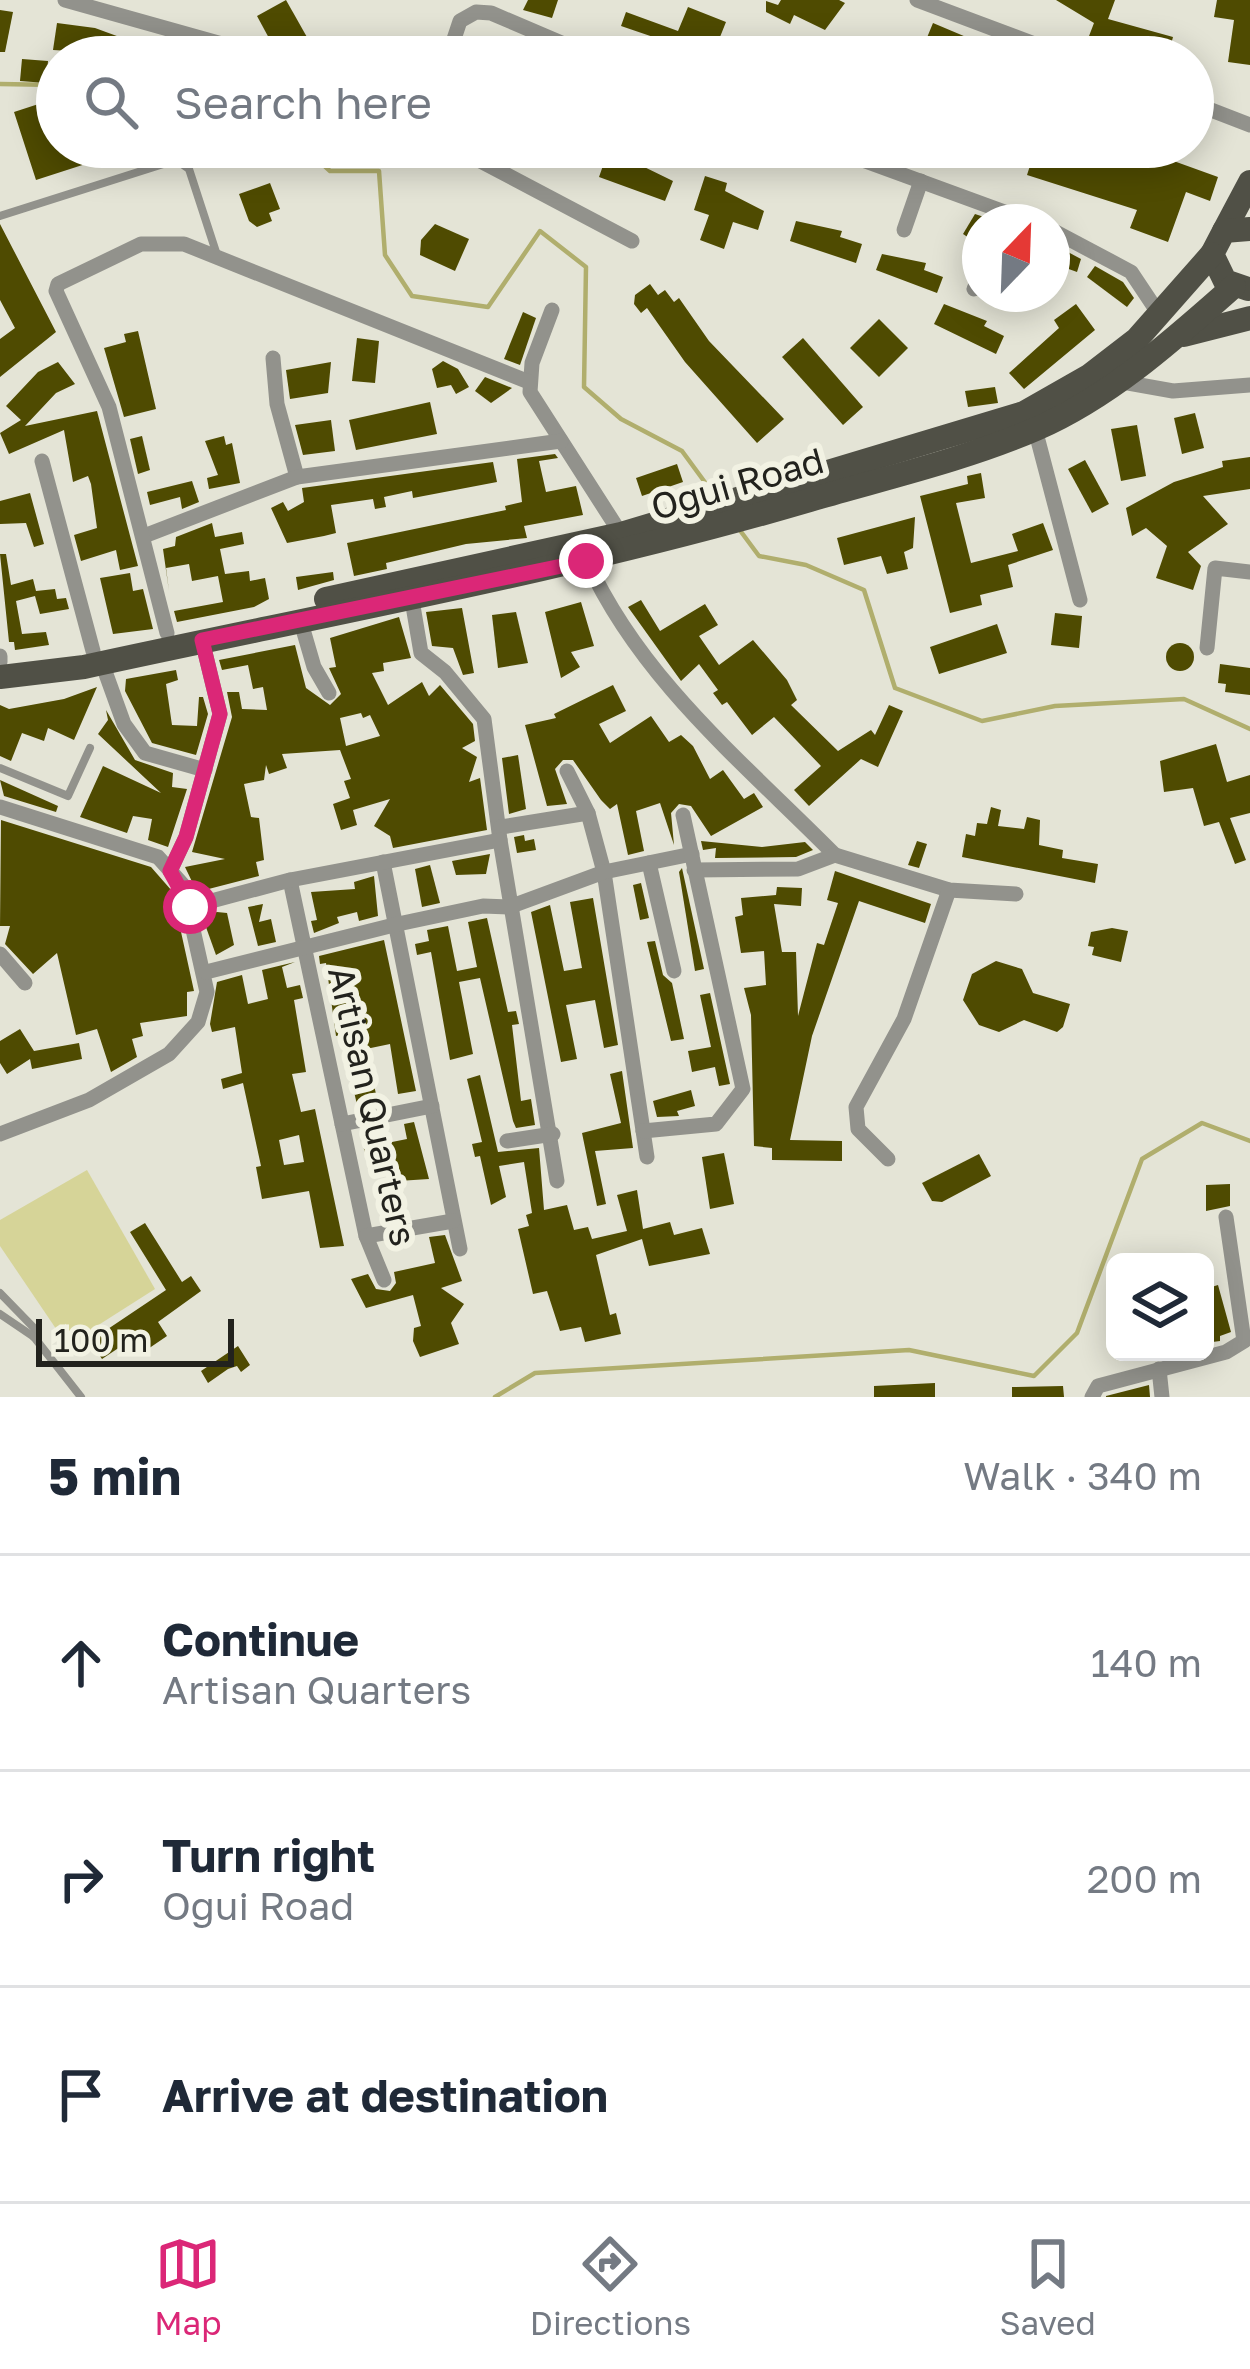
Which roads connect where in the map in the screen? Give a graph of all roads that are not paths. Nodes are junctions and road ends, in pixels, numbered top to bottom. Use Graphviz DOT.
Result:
graph roads {
  1 [pos="64,0"];
  2 [pos="917,0"];
  3 [pos="193,36"];
  4 [pos="455,36"];
  5 [pos="544,36"];
  6 [pos="1013,36"];
  7 [pos="1214,111"];
  8 [pos="1250,125"];
  9 [pos="151,168"];
  10 [pos="188,168"];
  11 [pos="493,168"];
  12 [pos="885,168"];
  13 [pos="921,181"];
  14 [pos="1250,182"];
  15 [pos="976,204"];
  16 [pos="0,216"];
  17 [pos="904,230"];
  18 [pos="1237,230"];
  19 [pos="1070,240"];
  20 [pos="632,242"];
  21 [pos="1212,254"];
  22 [pos="218,256"];
  23 [pos="1246,289"];
  24 [pos="552,310"];
  25 [pos="1159,314"];
  26 [pos="1250,318"];
  27 [pos="1176,338"];
  28 [pos="273,358"];
  29 [pos="1117,381"];
  30 [pos="529,382"];
  31 [pos="1250,385"];
  32 [pos="1035,429"];
  33 [pos="561,441"];
  34 [pos="42,461"];
  35 [pos="297,477"];
  36 [pos="728,514"];
  37 [pos="620,534"];
  38 [pos="144,536"];
  39 [pos="586,561"];
  40 [pos="1250,572"];
  41 [pos="412,600"];
  42 [pos="1080,600"];
  43 [pos="300,619"];
  44 [pos="167,633"];
  45 [pos="202,640"];
  46 [pos="1207,648"];
  47 [pos="98,657"];
  48 [pos="0,660"];
  49 [pos="0,677"];
  50 [pos="329,693"];
  51 [pos="90,748"];
  52 [pos="0,768"];
  53 [pos="205,770"];
  54 [pos="567,771"];
  55 [pos="0,806"];
  56 [pos="588,813"];
  57 [pos="683,815"];
  58 [pos="500,833"];
  59 [pos="836,855"];
  60 [pos="383,862"];
  61 [pos="693,862"];
  62 [pos="649,863"];
  63 [pos="170,871"];
  64 [pos="604,872"];
  65 [pos="290,880"];
  66 [pos="949,890"];
  67 [pos="1016,894"];
  68 [pos="190,907"];
  69 [pos="508,907"];
  70 [pos="398,924"];
  71 [pos="304,946"];
  72 [pos="0,954"];
  73 [pos="674,971"];
  74 [pos="206,973"];
  75 [pos="25,983"];
  76 [pos="433,1106"];
  77 [pos="342,1124"];
  78 [pos="643,1131"];
  79 [pos="0,1134"];
  80 [pos="554,1134"];
  81 [pos="507,1141"];
  82 [pos="647,1157"];
  83 [pos="888,1160"];
  84 [pos="557,1180"];
  85 [pos="1226,1217"];
  86 [pos="453,1221"];
  87 [pos="366,1236"];
  88 [pos="460,1249"];
  89 [pos="384,1280"];
  90 [pos="0,1293"];
  91 [pos="0,1313"];
  92 [pos="34,1337"];
  93 [pos="1159,1369"];
  94 [pos="81,1397"];
  95 [pos="1092,1397"];
  96 [pos="1162,1397"];
  1 -- 3 [label="street"];
  2 -- 6 [label="street"];
  4 -- 5 [label="street"];
  7 -- 8 [label="street"];
  9 -- 16 [label="lane"];
  10 -- 22 [label="lane"];
  11 -- 20 [label="street"];
  12 -- 13 [label="street"];
  13 -- 15 [label="street"];
  13 -- 17 [label="street"];
  14 -- 18 [label="main road"];
  18 -- 21 [label="main road, Ogui Road"];
  19 -- 25 [label="street"];
  21 -- 23 [label="main road"];
  21 -- 25 [label="main road, Ogui Road"];
  22 -- 30 [label="street"];
  22 -- 38 [label="street"];
  23 -- 27 [label="main road, Ogui Road"];
  24 -- 30 [label="street"];
  25 -- 36 [label="main road, Ogui Road"];
  26 -- 27 [label="main road"];
  27 -- 29 [label="main road, Ogui Road"];
  28 -- 35 [label="street"];
  29 -- 31 [label="street"];
  29 -- 32 [label="main road, Ogui Road"];
  30 -- 33 [label="street"];
  32 -- 36 [label="main road, Ogui Road"];
  32 -- 42 [label="street"];
  33 -- 35 [label="street"];
  33 -- 37 [label="street"];
  34 -- 47 [label="street"];
  35 -- 38 [label="street"];
  36 -- 37 [label="main road, Ogui Road"];
  36 -- 39 [label="main road, Ogui Road"];
  37 -- 44 [label="main road, Ogui Road"];
  38 -- 44 [label="street"];
  39 -- 41 [label="main road, Ogui Road"];
  39 -- 59 [label="street"];
  40 -- 46 [label="street"];
  41 -- 43 [label="main road, Ogui Road"];
  41 -- 58 [label="street"];
  43 -- 45 [label="main road, Ogui Road"];
  43 -- 50 [label="street"];
  44 -- 47 [label="main road, Ogui Road"];
  45 -- 47 [label="main road, Ogui Road"];
  45 -- 53 [label="street"];
  47 -- 48 [label="main road, Ogui Road"];
  47 -- 49 [label="main road, Ogui Road"];
  47 -- 53 [label="street"];
  51 -- 52 [label="lane"];
  53 -- 63 [label="street"];
  54 -- 56 [label="street"];
  55 -- 63 [label="street"];
  56 -- 58 [label="street"];
  56 -- 64 [label="street"];
  57 -- 61 [label="street"];
  58 -- 60 [label="street"];
  58 -- 69 [label="street"];
  59 -- 61 [label="street, Artisan Quarters"];
  59 -- 66 [label="street"];
  60 -- 65 [label="street"];
  60 -- 70 [label="street, Artisan Quarters"];
  61 -- 62 [label="street, Artisan Quarters"];
  61 -- 78 [label="street"];
  62 -- 64 [label="street, Artisan Quarters"];
  62 -- 73 [label="street"];
  63 -- 68 [label="street"];
  64 -- 69 [label="street, Artisan Quarters"];
  64 -- 78 [label="street"];
  65 -- 68 [label="street"];
  65 -- 71 [label="street, Artisan Quarters"];
  66 -- 67 [label="street"];
  66 -- 83 [label="street"];
  68 -- 74 [label="street"];
  69 -- 70 [label="street, Artisan Quarters"];
  69 -- 80 [label="street"];
  70 -- 71 [label="street, Artisan Quarters"];
  70 -- 76 [label="street, Artisan Quarters"];
  71 -- 74 [label="street, Artisan Quarters"];
  71 -- 77 [label="street, Artisan Quarters"];
  72 -- 75 [label="street"];
  74 -- 79 [label="street"];
  76 -- 77 [label="street"];
  76 -- 86 [label="street, Artisan Quarters"];
  77 -- 87 [label="street, Artisan Quarters"];
  78 -- 82 [label="street"];
  80 -- 81 [label="street"];
  80 -- 84 [label="street"];
  85 -- 93 [label="street"];
  86 -- 87 [label="street"];
  86 -- 88 [label="street, Artisan Quarters"];
  87 -- 89 [label="street, Artisan Quarters"];
  90 -- 92 [label="lane"];
  91 -- 92 [label="lane"];
  92 -- 94 [label="lane"];
  93 -- 95 [label="street"];
  93 -- 96 [label="street"];
}
